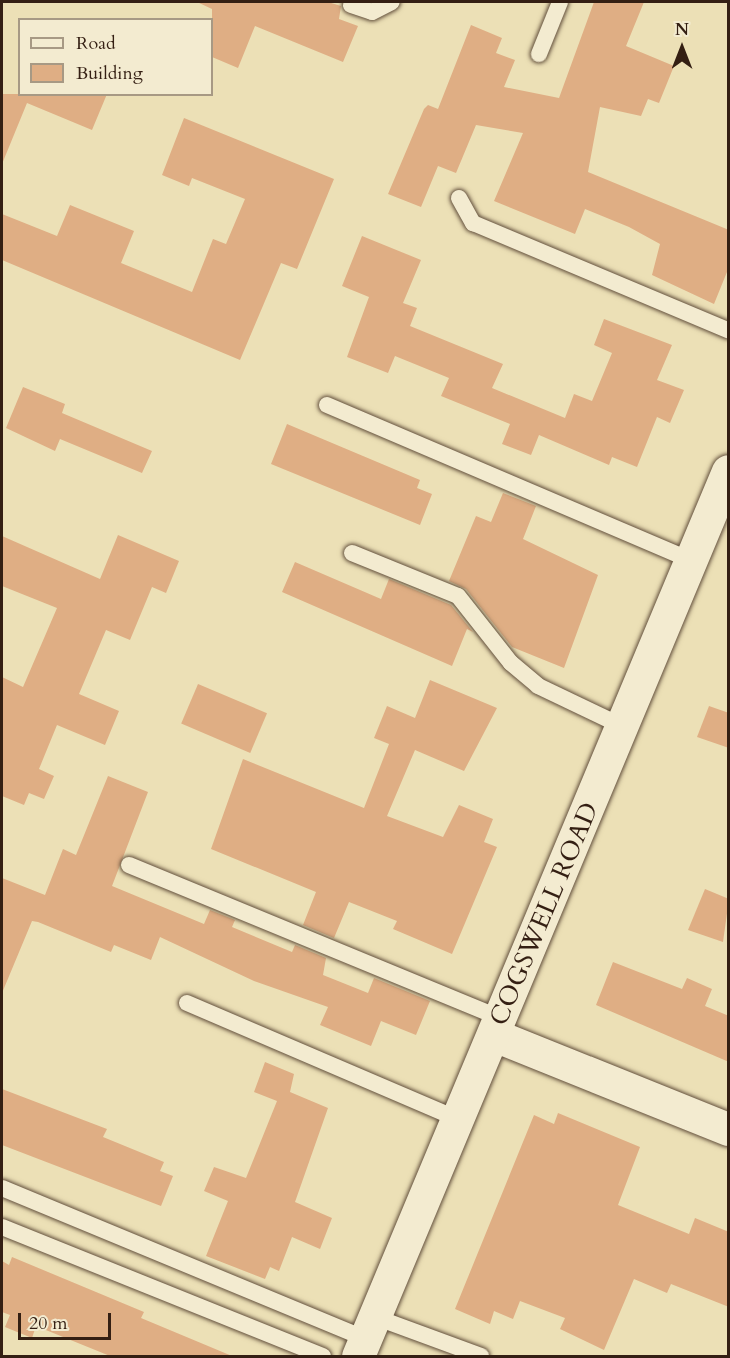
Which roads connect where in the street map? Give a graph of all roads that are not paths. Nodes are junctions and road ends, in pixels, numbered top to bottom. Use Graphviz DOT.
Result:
graph roads {
  1 [pos="393,2"];
  2 [pos="560,2"];
  3 [pos="351,5"];
  4 [pos="540,54"];
  5 [pos="459,198"];
  6 [pos="729,330"];
  7 [pos="327,405"];
  8 [pos="725,487"];
  9 [pos="352,553"];
  10 [pos="691,560"];
  11 [pos="622,726"];
  12 [pos="129,865"];
  13 [pos="187,1003"];
  14 [pos="497,1026"];
  15 [pos="458,1119"];
  16 [pos="729,1129"];
  17 [pos="2,1188"];
  18 [pos="2,1227"];
  19 [pos="366,1337"];
  20 [pos="323,1356"];
  21 [pos="481,1356"];
  1 -- 3 [label="lane"];
  2 -- 4 [label="lane"];
  5 -- 6 [label="lane"];
  7 -- 10 [label="lane"];
  8 -- 10 [label="street, COGSWELL ROAD"];
  9 -- 11 [label="lane"];
  10 -- 11 [label="street, COGSWELL ROAD"];
  11 -- 14 [label="street, COGSWELL ROAD"];
  12 -- 14 [label="lane"];
  13 -- 15 [label="lane"];
  14 -- 15 [label="street, COGSWELL ROAD"];
  14 -- 16 [label="street"];
  15 -- 19 [label="street, COGSWELL ROAD"];
  17 -- 19 [label="lane"];
  18 -- 20 [label="lane"];
  19 -- 21 [label="lane"];
}
